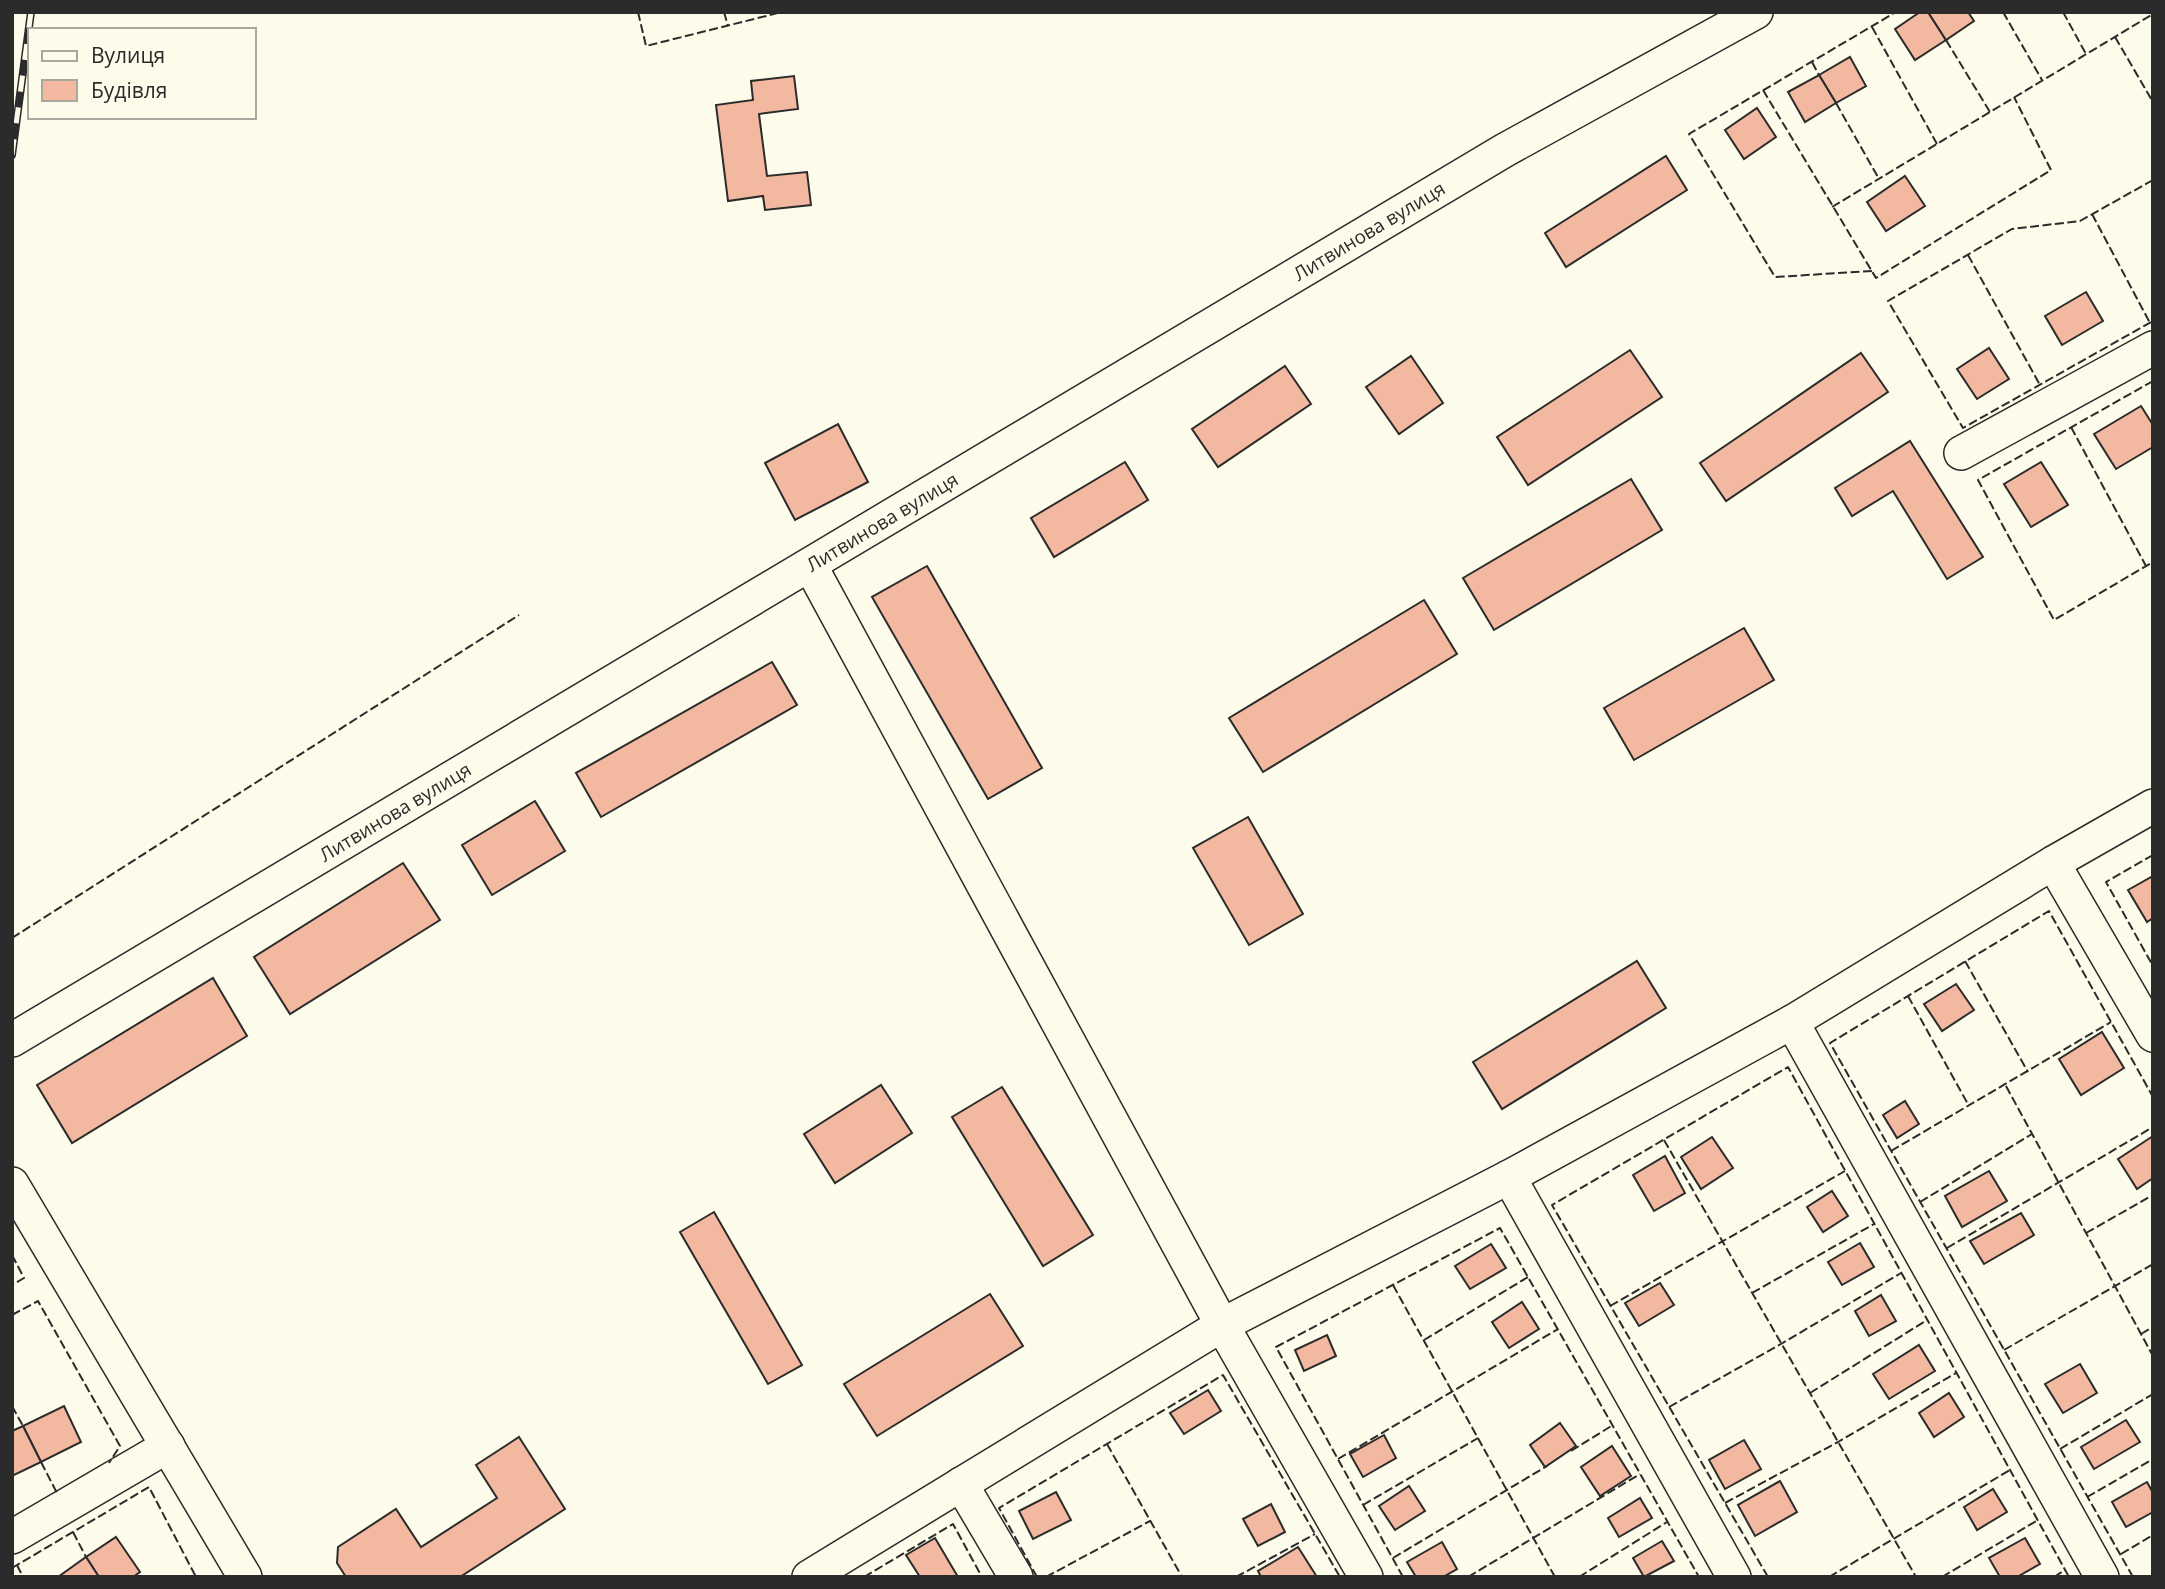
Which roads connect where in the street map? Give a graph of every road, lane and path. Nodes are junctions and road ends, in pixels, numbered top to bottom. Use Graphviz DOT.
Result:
graph roads {
  1 [pos="1756,12"];
  2 [pos="2153,348"];
  3 [pos="1961,453"];
  4 [pos="810,565"];
  5 [pos="2153,806"];
  6 [pos="2053,863"];
  7 [pos="1792,1022"];
  8 [pos="2153,1035"];
  9 [pos="12,1040"];
  10 [pos="1509,1177"];
  11 [pos="12,1184"];
  12 [pos="1222,1325"];
  13 [pos="168,1446"];
  14 [pos="961,1483"];
  15 [pos="12,1537"];
  16 [pos="245,1577"];
  17 [pos="809,1577"];
  18 [pos="1016,1577"];
  19 [pos="1366,1577"];
  20 [pos="1734,1577"];
  21 [pos="2102,1577"];
  1 -- 4 [label="street, Литвинова вулиця"];
  2 -- 3 [label="street"];
  4 -- 9 [label="street, Литвинова вулиця"];
  4 -- 12 [label="street"];
  5 -- 6 [label="street"];
  6 -- 7 [label="street"];
  6 -- 8 [label="street"];
  7 -- 10 [label="street"];
  7 -- 21 [label="street"];
  10 -- 12 [label="street"];
  10 -- 20 [label="street"];
  11 -- 13 [label="street"];
  12 -- 14 [label="street"];
  12 -- 19 [label="street"];
  13 -- 15 [label="street"];
  13 -- 16 [label="street"];
  14 -- 17 [label="street"];
  14 -- 18 [label="street"];
}
